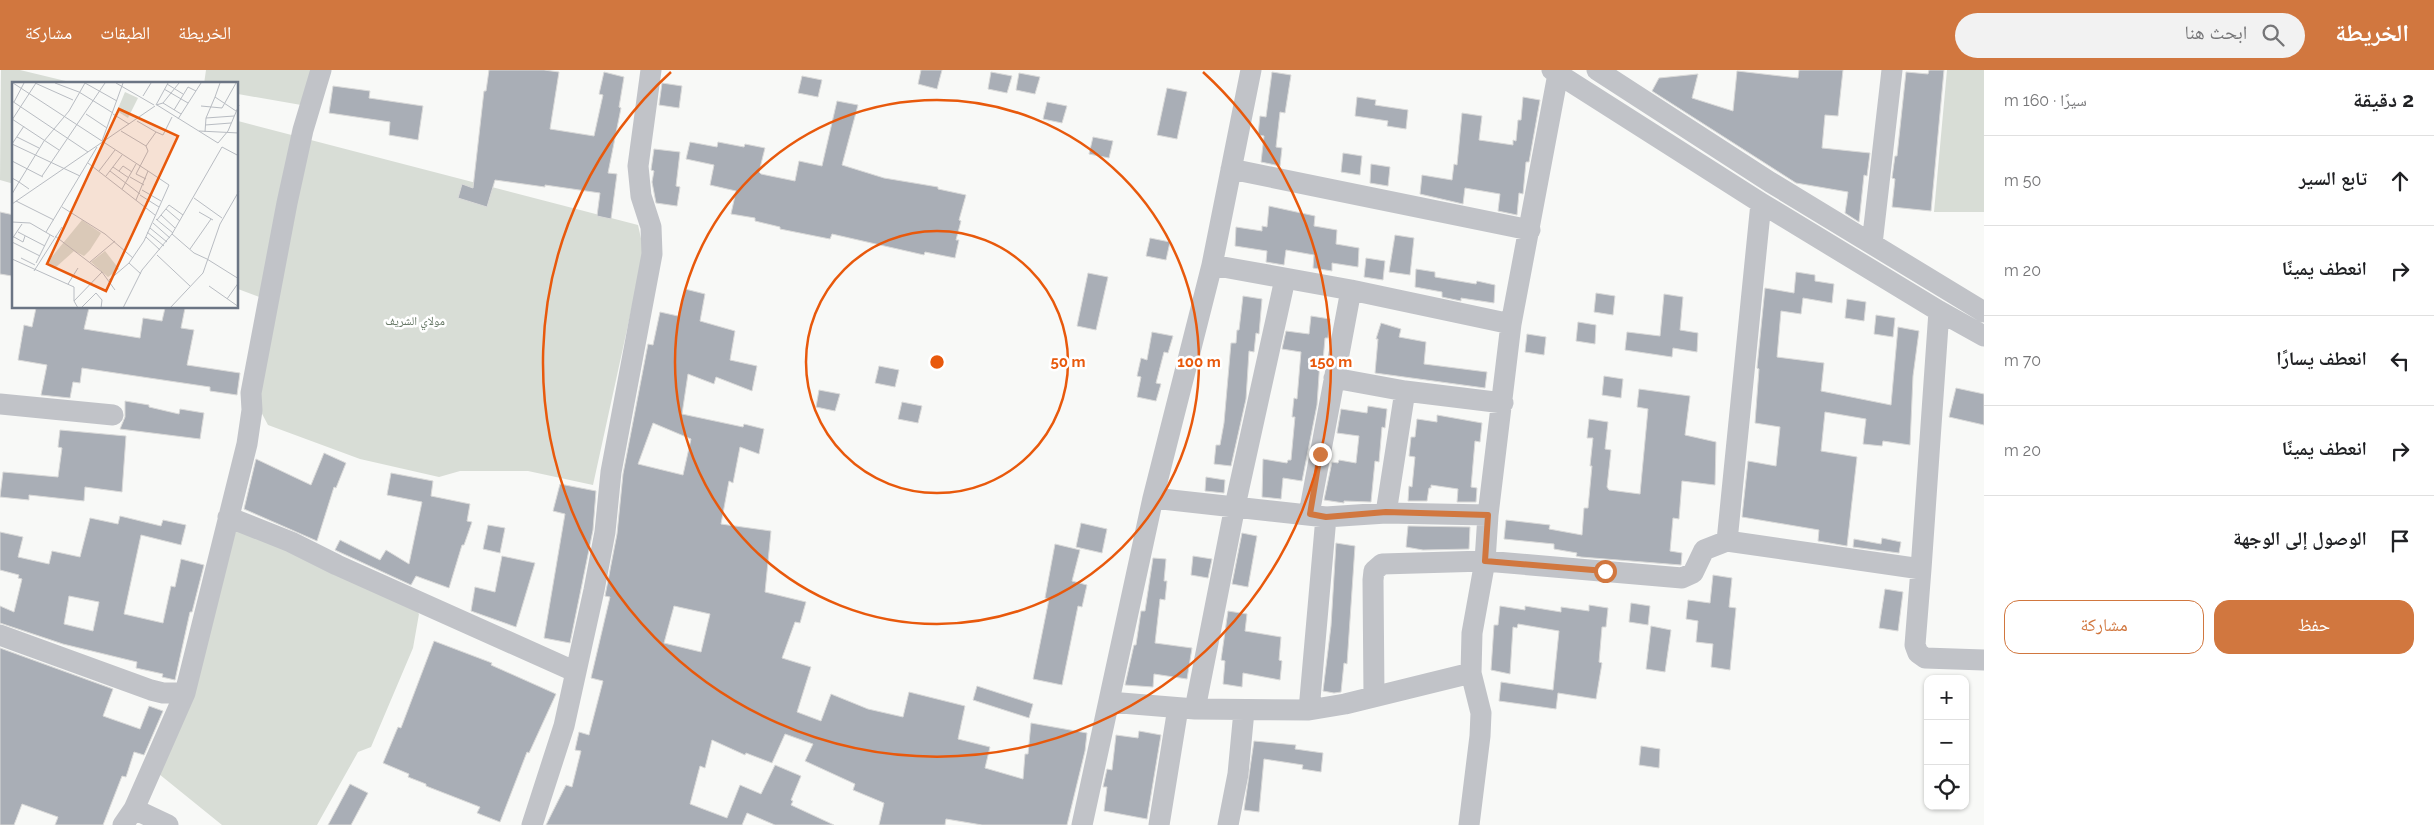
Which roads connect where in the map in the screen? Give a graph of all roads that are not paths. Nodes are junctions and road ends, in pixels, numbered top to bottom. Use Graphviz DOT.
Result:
graph roads {
  1 [pos="321,70"];
  2 [pos="651,70"];
  3 [pos="1250,70"];
  4 [pos="1597,70"];
  5 [pos="1892,70"];
  6 [pos="1555,71"];
  7 [pos="1231,169"];
  8 [pos="1761,203"];
  9 [pos="1530,230"];
  10 [pos="1872,244"];
  11 [pos="1212,265"];
  12 [pos="1285,279"];
  13 [pos="1350,290"];
  14 [pos="1939,312"];
  15 [pos="1984,312"];
  16 [pos="1511,324"];
  17 [pos="1984,336"];
  18 [pos="1334,378"];
  19 [pos="1405,391"];
  20 [pos="1503,403"];
  21 [pos="0,404"];
  22 [pos="113,415"];
  23 [pos="1153,498"];
  24 [pos="1235,506"];
  25 [pos="1386,512"];
  26 [pos="1318,515"];
  27 [pos="1488,515"];
  28 [pos="228,516"];
  29 [pos="1727,541"];
  30 [pos="1485,561"];
  31 [pos="1920,570"];
  32 [pos="0,635"];
  33 [pos="1984,660"];
  34 [pos="576,672"];
  35 [pos="1471,673"];
  36 [pos="185,693"];
  37 [pos="1374,696"];
  38 [pos="1109,702"];
  39 [pos="1186,708"];
  40 [pos="1309,710"];
  41 [pos="1244,711"];
  42 [pos="129,817"];
  43 [pos="168,825"];
  44 [pos="532,825"];
  45 [pos="1082,825"];
  46 [pos="1159,825"];
  47 [pos="1228,825"];
  48 [pos="1469,825"];
  1 -- 28 [label="street"];
  2 -- 34 [label="street"];
  3 -- 7 [label="street"];
  4 -- 10 [label="street"];
  5 -- 10 [label="street"];
  6 -- 8 [label="street"];
  6 -- 9 [label="street"];
  7 -- 9 [label="street"];
  7 -- 11 [label="street"];
  8 -- 14 [label="street"];
  8 -- 29 [label="street"];
  9 -- 16 [label="street"];
  10 -- 15 [label="street"];
  11 -- 12 [label="street"];
  11 -- 23 [label="street"];
  12 -- 13 [label="street"];
  12 -- 24 [label="street"];
  13 -- 16 [label="street"];
  13 -- 18 [label="street"];
  14 -- 17 [label="street"];
  14 -- 31 [label="street"];
  16 -- 20 [label="street"];
  18 -- 19 [label="street"];
  18 -- 26 [label="street"];
  19 -- 20 [label="street"];
  19 -- 25 [label="street"];
  20 -- 27 [label="street"];
  21 -- 22 [label="street"];
  23 -- 24 [label="street"];
  23 -- 38 [label="street"];
  24 -- 26 [label="street"];
  24 -- 39 [label="street"];
  25 -- 26 [label="street"];
  25 -- 27 [label="street"];
  26 -- 40 [label="street"];
  27 -- 30 [label="street"];
  28 -- 34 [label="street"];
  28 -- 36 [label="street"];
  29 -- 30 [label="street"];
  29 -- 31 [label="street"];
  30 -- 35 [label="street"];
  30 -- 37 [label="street"];
  31 -- 33 [label="street"];
  32 -- 36 [label="street"];
  34 -- 44 [label="street"];
  35 -- 37 [label="street"];
  35 -- 48 [label="street"];
  36 -- 42 [label="street"];
  37 -- 40 [label="street"];
  38 -- 39 [label="street"];
  38 -- 45 [label="street"];
  39 -- 41 [label="street"];
  39 -- 46 [label="street"];
  40 -- 41 [label="street"];
  41 -- 47 [label="street"];
  42 -- 43 [label="street"];
}
